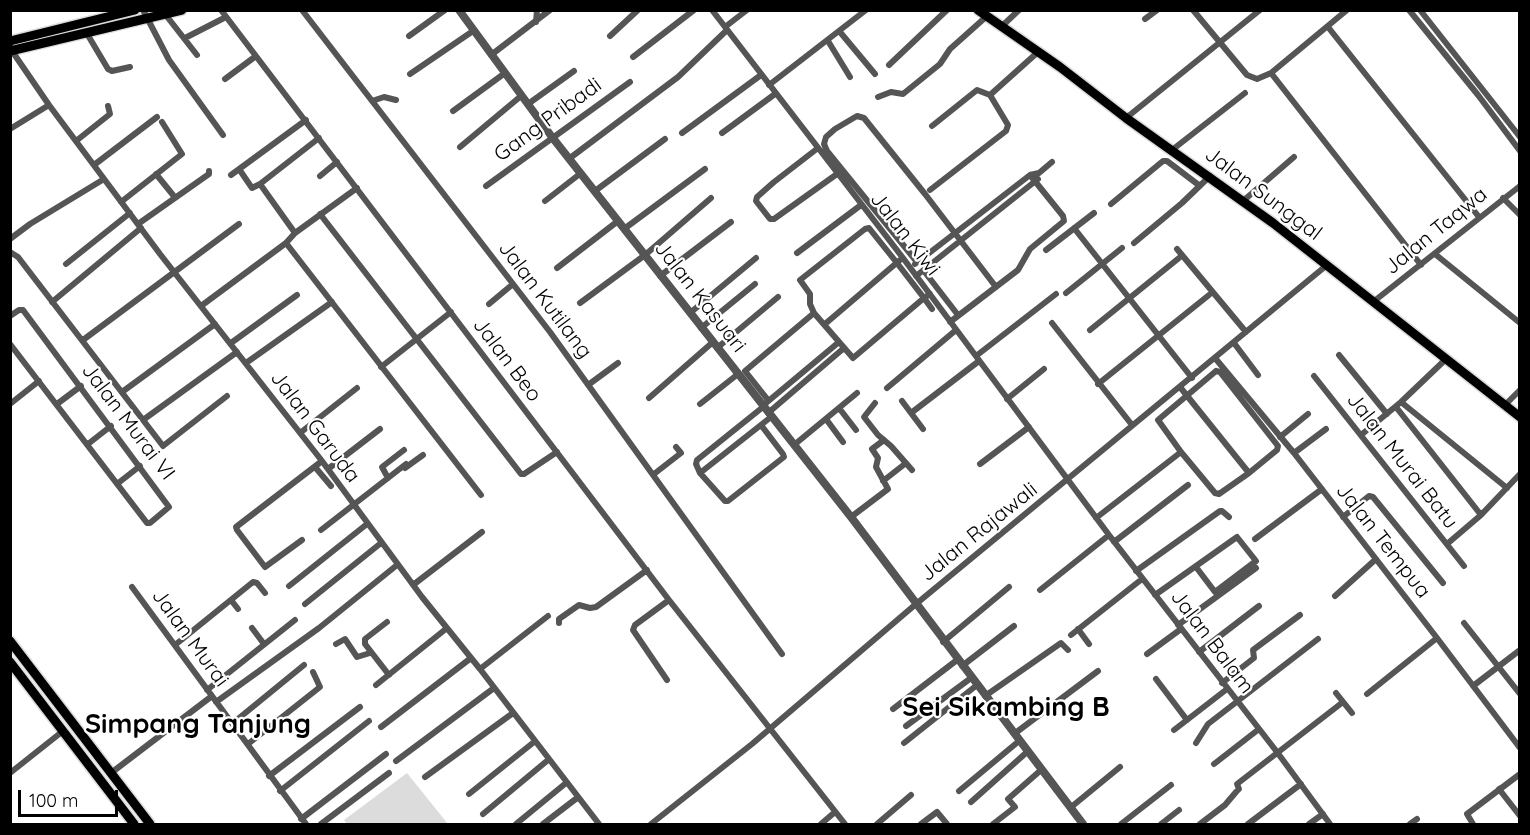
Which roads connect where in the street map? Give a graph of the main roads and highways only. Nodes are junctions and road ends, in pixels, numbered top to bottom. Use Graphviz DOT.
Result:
graph roads {
  1 [pos="135,10"];
  2 [pos="182,10"];
  3 [pos="978,10"];
  4 [pos="144,14"];
  5 [pos="11,47"];
  6 [pos="1520,417"];
  7 [pos="10,641"];
  8 [pos="10,662"];
  9 [pos="134,825"];
  10 [pos="150,825"];
  1 -- 5 [label="main road"];
  2 -- 4 [label="main road"];
  3 -- 6 [label="main road, Jalan Sunggal"];
  4 -- 5 [label="main road"];
  7 -- 10 [label="main road"];
  8 -- 9 [label="main road"];
}
